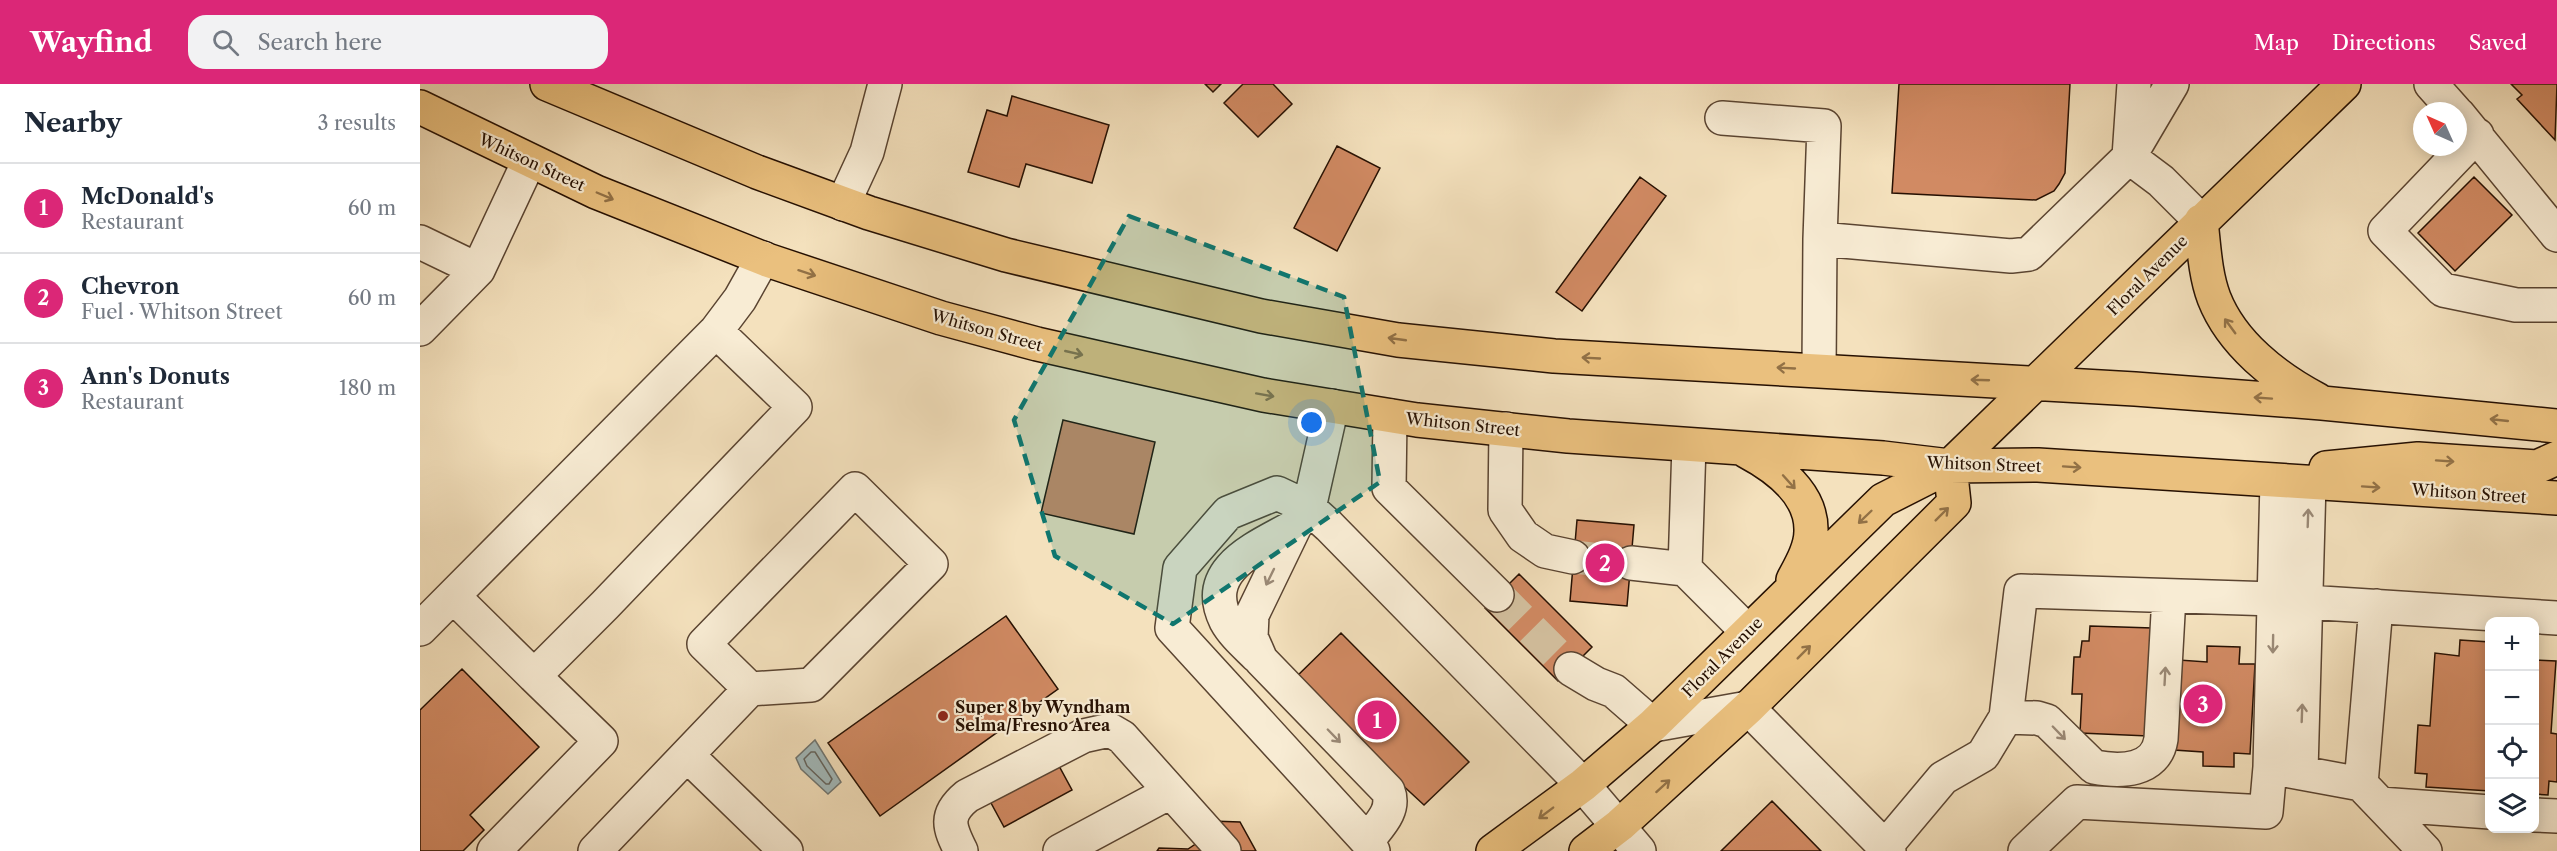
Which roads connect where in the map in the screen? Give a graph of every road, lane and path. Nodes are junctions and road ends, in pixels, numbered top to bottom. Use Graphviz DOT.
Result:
graph roads {
  1 [pos="547,84"];
  2 [pos="885,84"];
  3 [pos="2134,84"];
  4 [pos="2172,84"];
  5 [pos="2344,84"];
  6 [pos="2430,84"];
  7 [pos="2447,102"];
  8 [pos="420,107"];
  9 [pos="1722,118"];
  10 [pos="2467,124"];
  11 [pos="2438,156"];
  12 [pos="2128,157"];
  13 [pos="529,161"];
  14 [pos="843,204"];
  15 [pos="2200,221"];
  16 [pos="2557,235"];
  17 [pos="1820,238"];
  18 [pos="420,242"];
  19 [pos="763,258"];
  20 [pos="478,270"];
  21 [pos="2557,305"];
  22 [pos="420,329"];
  23 [pos="716,331"];
  24 [pos="1819,370"];
  25 [pos="2039,382"];
  26 [pos="2322,403"];
  27 [pos="1332,406"];
  28 [pos="1390,416"];
  29 [pos="2557,426"];
  30 [pos="1506,429"];
  31 [pos="1689,445"];
  32 [pos="1741,449"];
  33 [pos="2557,458"];
  34 [pos="1950,466"];
  35 [pos="2277,481"];
  36 [pos="2309,483"];
  37 [pos="2557,498"];
  38 [pos="1302,517"];
  39 [pos="1574,557"];
  40 [pos="1631,563"];
  41 [pos="1685,568"];
  42 [pos="1786,593"];
  43 [pos="453,596"];
  44 [pos="1497,596"];
  45 [pos="2169,596"];
  46 [pos="2274,599"];
  47 [pos="2306,602"];
  48 [pos="2376,606"];
  49 [pos="2557,618"];
  50 [pos="420,629"];
  51 [pos="1747,631"];
  52 [pos="1570,669"];
  53 [pos="534,676"];
  54 [pos="750,689"];
  55 [pos="1748,708"];
  56 [pos="2007,717"];
  57 [pos="1653,725"];
  58 [pos="687,755"];
  59 [pos="2285,769"];
  60 [pos="1583,785"];
  61 [pos="1170,792"];
  62 [pos="2371,794"];
  63 [pos="2485,811"];
  64 [pos="2539,815"];
  65 [pos="2557,816"];
  66 [pos="1620,825"];
  67 [pos="1370,846"];
  68 [pos="1075,848"];
  69 [pos="1506,848"];
  70 [pos="1887,849"];
  71 [pos="784,850"];
  72 [pos="494,851"];
  73 [pos="595,851"];
  74 [pos="961,851"];
  75 [pos="1224,851"];
  76 [pos="1586,851"];
  77 [pos="1639,851"];
  78 [pos="2025,851"];
  79 [pos="2425,851"];
  1 -- 14 [label="main road"];
  2 -- 14 [label="lane"];
  3 -- 12 [label="lane"];
  4 -- 12 [label="lane"];
  5 -- 15 [label="main road, Floral Avenue"];
  6 -- 7 [label="lane"];
  8 -- 13 [label="main road, Whitson Street"];
  9 -- 17 [label="lane"];
  10 -- 16 [label="lane"];
  11 -- 21 [label="lane"];
  12 -- 15 [label="lane"];
  12 -- 17 [label="lane"];
  13 -- 19 [label="main road, Whitson Street, one-way"];
  13 -- 20 [label="lane"];
  24 -- 14 [label="main road, one-way"];
  15 -- 25 [label="main road, Floral Avenue"];
  26 -- 15 [label="main road, one-way"];
  17 -- 24 [label="lane"];
  18 -- 20 [label="lane"];
  19 -- 23 [label="lane"];
  19 -- 27 [label="main road, Whitson Street, one-way"];
  20 -- 22 [label="lane"];
  23 -- 43 [label="lane"];
  23 -- 53 [label="lane"];
  25 -- 24 [label="main road, one-way"];
  26 -- 25 [label="main road, one-way"];
  25 -- 34 [label="main road, Floral Avenue"];
  29 -- 26 [label="main road, one-way"];
  27 -- 28 [label="main road, Whitson Street"];
  27 -- 38 [label="lane"];
  28 -- 30 [label="main road, Whitson Street"];
  28 -- 44 [label="lane"];
  30 -- 31 [label="main road, Whitson Street"];
  30 -- 39 [label="lane"];
  31 -- 32 [label="main road, Whitson Street"];
  31 -- 41 [label="lane"];
  32 -- 34 [label="main road, Whitson Street"];
  32 -- 42 [label="main road, one-way"];
  36 -- 33 [label="main road, one-way"];
  34 -- 35 [label="main road, Whitson Street, one-way"];
  34 -- 42 [label="main road, Floral Avenue, one-way"];
  55 -- 34 [label="main road, one-way"];
  35 -- 36 [label="main road, Whitson Street"];
  35 -- 46 [label="lane"];
  36 -- 37 [label="main road, Whitson Street, one-way"];
  47 -- 36 [label="lane, one-way"];
  38 -- 60 [label="lane"];
  38 -- 67 [label="lane, one-way"];
  38 -- 67 [label="lane"];
  40 -- 41 [label="lane"];
  41 -- 51 [label="lane"];
  42 -- 51 [label="main road, Floral Avenue"];
  43 -- 50 [label="lane"];
  43 -- 53 [label="lane"];
  45 -- 46 [label="lane"];
  45 -- 56 [label="lane"];
  56 -- 45 [label="lane, one-way"];
  46 -- 59 [label="lane, one-way"];
  47 -- 48 [label="lane"];
  59 -- 47 [label="lane, one-way"];
  48 -- 49 [label="lane"];
  48 -- 62 [label="lane"];
  51 -- 57 [label="main road, Floral Avenue"];
  52 -- 57 [label="lane"];
  53 -- 72 [label="lane"];
  54 -- 54 [label="lane"];
  54 -- 58 [label="lane"];
  55 -- 57 [label="lane"];
  66 -- 55 [label="main road, one-way"];
  55 -- 70 [label="lane"];
  56 -- 70 [label="lane"];
  57 -- 60 [label="main road, Floral Avenue"];
  58 -- 71 [label="lane"];
  58 -- 73 [label="lane"];
  59 -- 62 [label="lane"];
  59 -- 78 [label="lane"];
  60 -- 66 [label="lane"];
  60 -- 69 [label="main road, Floral Avenue, one-way"];
  61 -- 68 [label="lane"];
  61 -- 74 [label="lane"];
  61 -- 75 [label="lane"];
  62 -- 63 [label="lane"];
  62 -- 79 [label="lane"];
  64 -- 65 [label="lane"];
  66 -- 76 [label="main road"];
  66 -- 77 [label="lane"];
}
